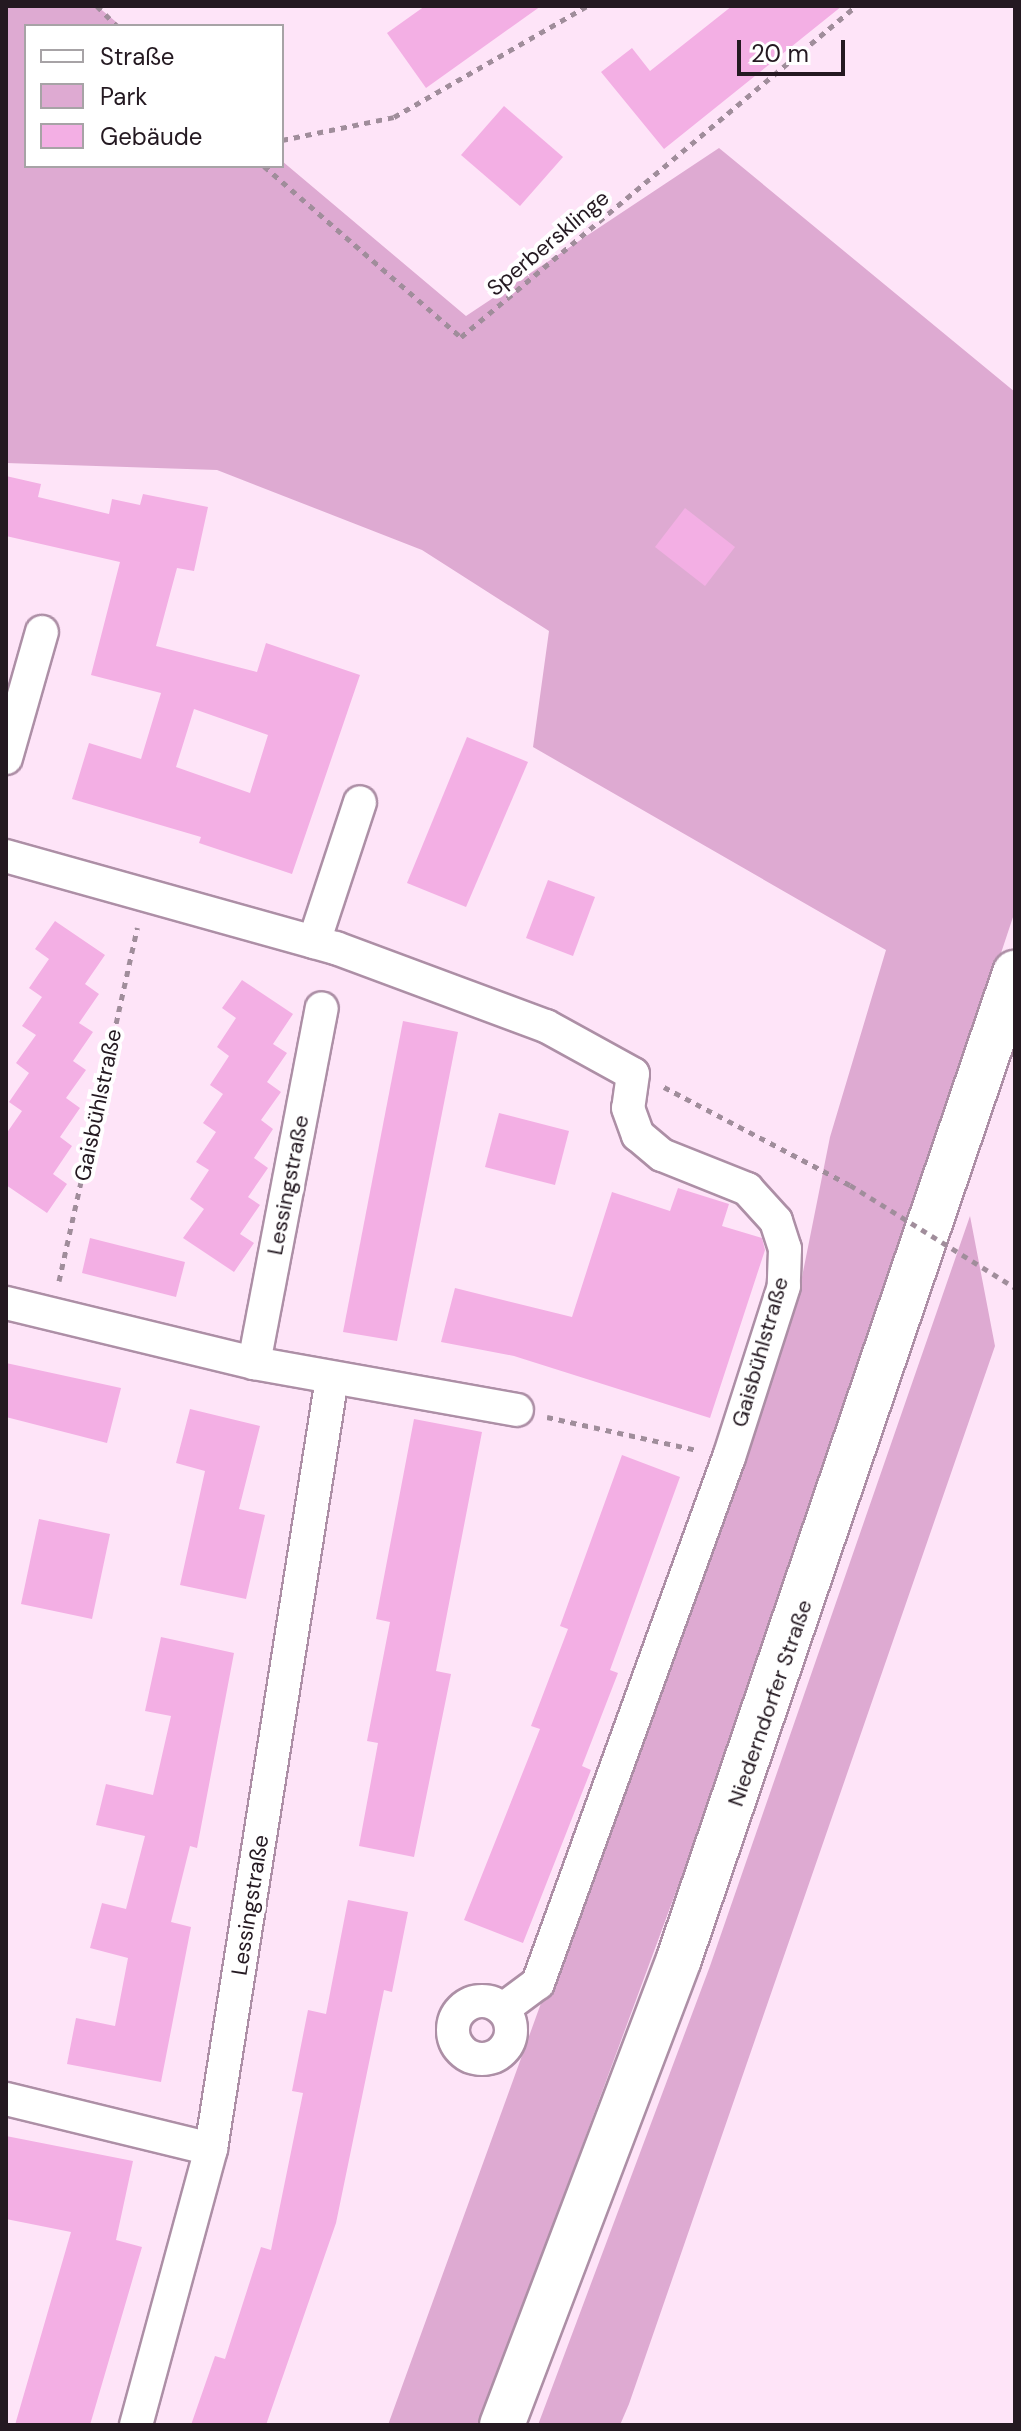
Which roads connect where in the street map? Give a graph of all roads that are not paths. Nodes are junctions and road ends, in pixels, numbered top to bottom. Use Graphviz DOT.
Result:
graph roads {
  1 [pos="42,632"];
  2 [pos="6,758"];
  3 [pos="360,802"];
  4 [pos="6,856"];
  5 [pos="314,942"];
  6 [pos="1015,973"];
  7 [pos="322,1008"];
  8 [pos="6,1303"];
  9 [pos="254,1363"];
  10 [pos="332,1378"];
  11 [pos="517,1410"];
  12 [pos="503,2009"];
  13 [pos="6,2099"];
  14 [pos="211,2149"];
  15 [pos="136,2425"];
  16 [pos="502,2425"];
  1 -- 2 [label="street"];
  3 -- 5 [label="street"];
  4 -- 5 [label="street"];
  5 -- 12 [label="street, Gaisbühlstraße"];
  6 -- 16 [label="main road, Niederndorfer Straße"];
  7 -- 9 [label="street, Lessingstraße"];
  8 -- 9 [label="street"];
  9 -- 10 [label="street"];
  10 -- 11 [label="street"];
  10 -- 14 [label="street, Lessingstraße"];
  13 -- 14 [label="street"];
  14 -- 15 [label="street, Lessingstraße"];
}
